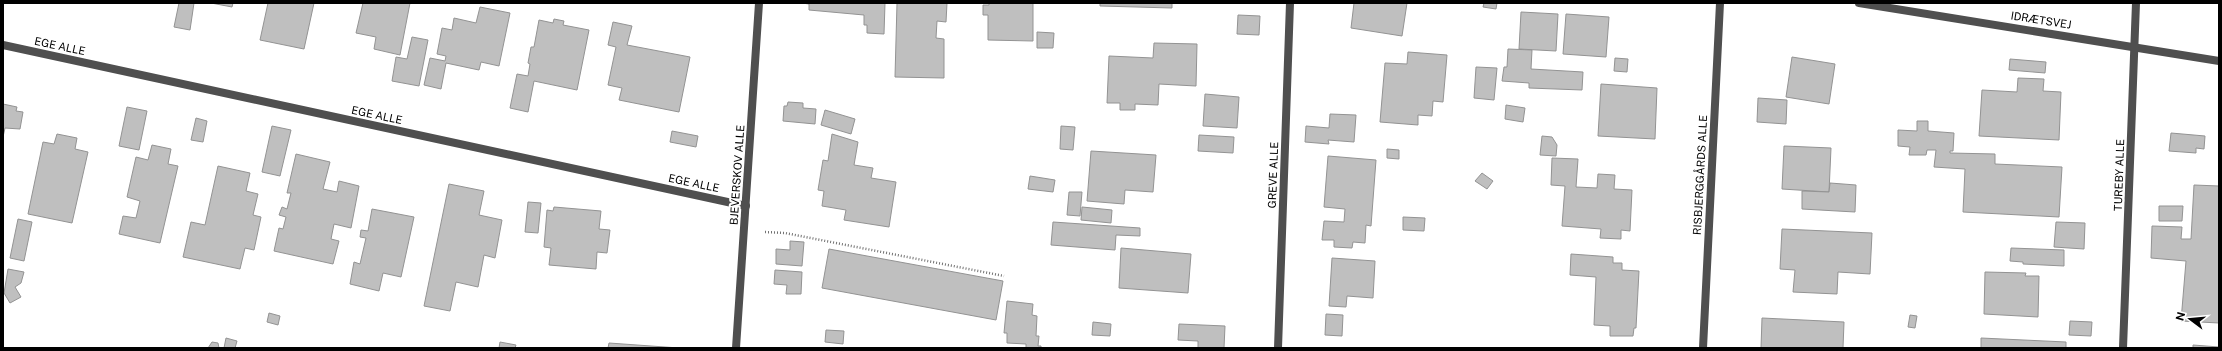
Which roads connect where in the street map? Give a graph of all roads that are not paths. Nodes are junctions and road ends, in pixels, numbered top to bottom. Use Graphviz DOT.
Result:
graph roads {
  1 [pos="759,3"];
  2 [pos="1290,3"];
  3 [pos="1720,3"];
  4 [pos="1859,3"];
  5 [pos="2136,3"];
  6 [pos="3,45"];
  7 [pos="2134,46"];
  8 [pos="2219,60"];
  9 [pos="746,206"];
  10 [pos="736,348"];
  11 [pos="1278,348"];
  12 [pos="1703,348"];
  13 [pos="2124,348"];
  1 -- 9 [label="street, BJEVERSKOV ALLE"];
  2 -- 11 [label="street, GREVE ALLE"];
  3 -- 12 [label="street, RISBJERGGÅRDS ALLE"];
  4 -- 7 [label="street, IDRÆTSVEJ"];
  5 -- 7 [label="street, TUREBY ALLE"];
  6 -- 9 [label="street, EGE ALLE"];
  7 -- 8 [label="street, IDRÆTSVEJ"];
  7 -- 13 [label="street, TUREBY ALLE"];
  9 -- 10 [label="street, BJEVERSKOV ALLE"];
}
